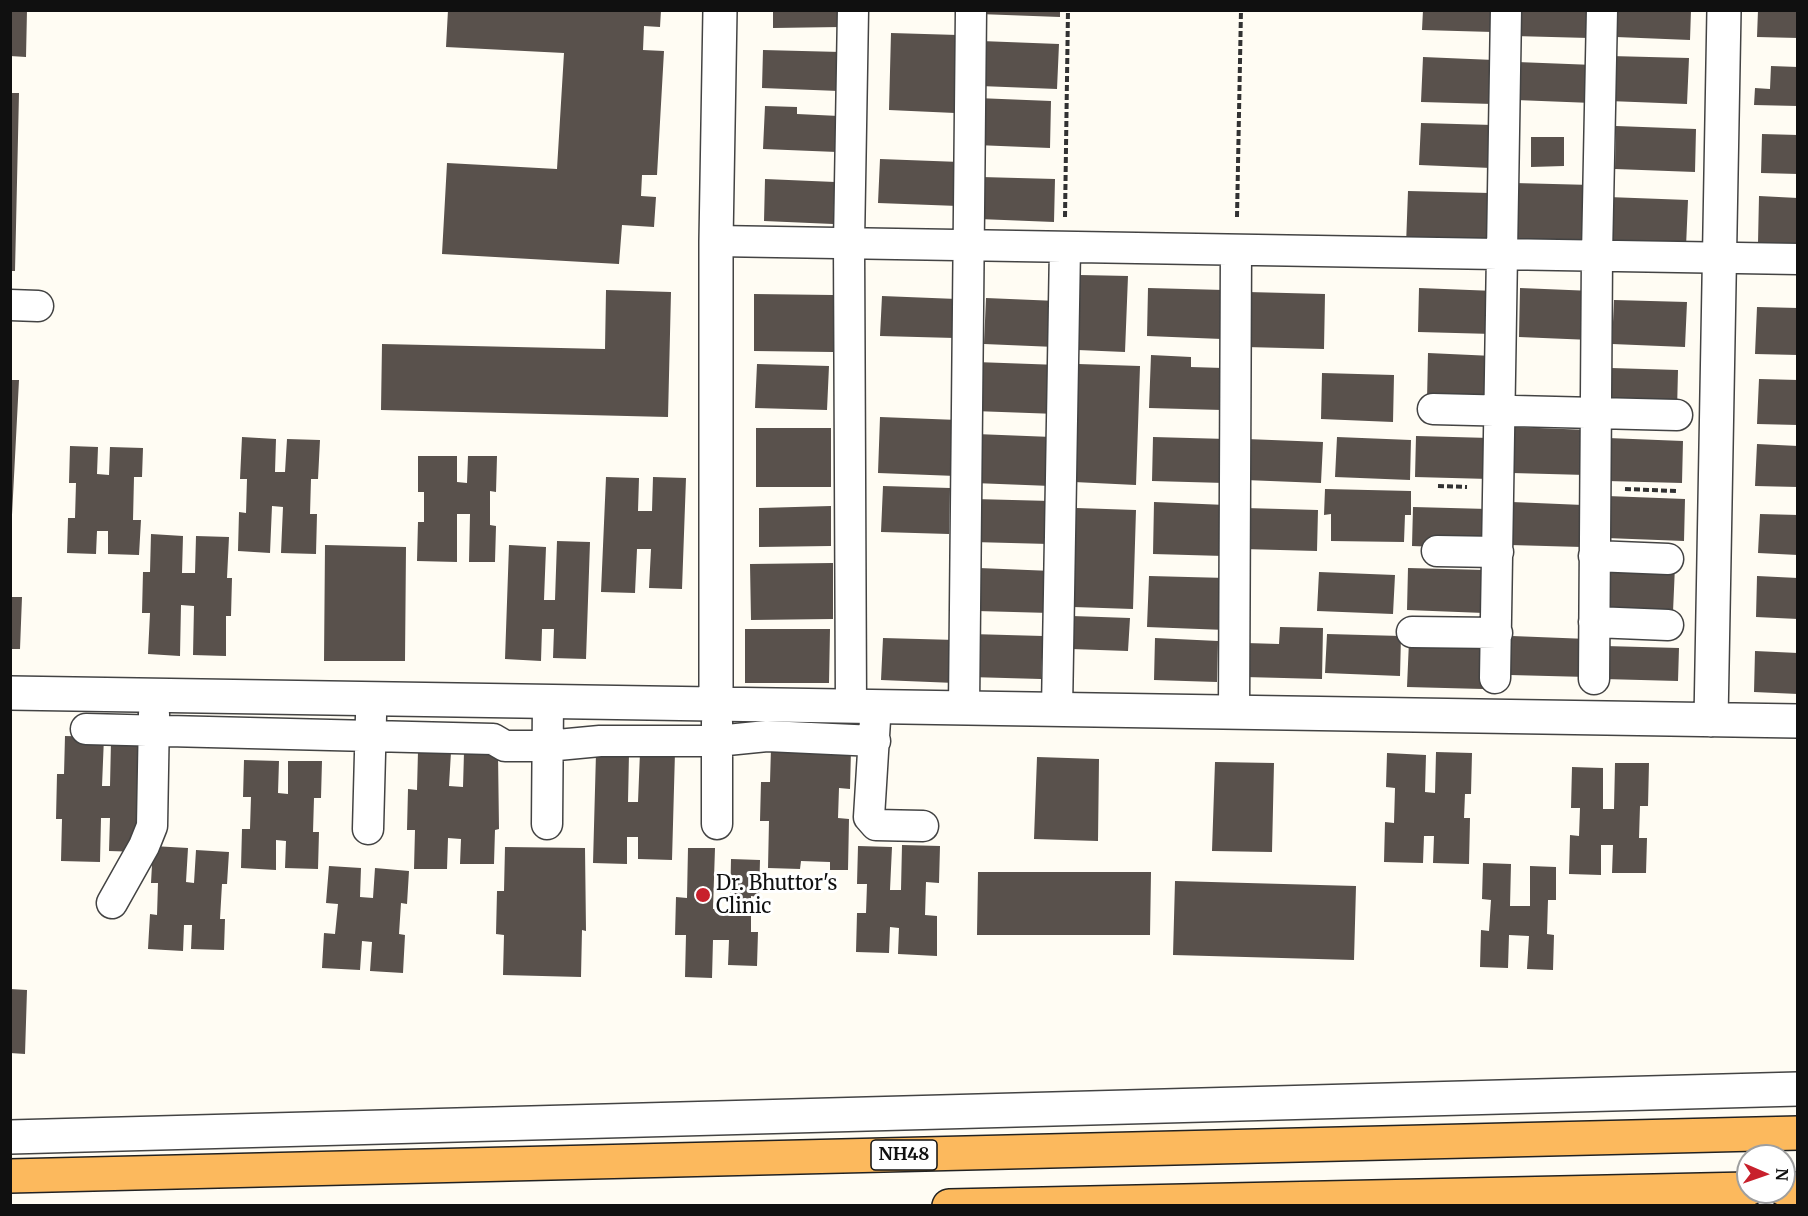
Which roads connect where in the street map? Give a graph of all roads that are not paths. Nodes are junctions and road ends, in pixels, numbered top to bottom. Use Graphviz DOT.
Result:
graph roads {
  1 [pos="720,10"];
  2 [pos="853,10"];
  3 [pos="971,10"];
  4 [pos="1506,10"];
  5 [pos="1602,10"];
  6 [pos="1724,10"];
  7 [pos="716,241"];
  8 [pos="849,243"];
  9 [pos="969,245"];
  10 [pos="1065,247"];
  11 [pos="1236,250"];
  12 [pos="1502,255"];
  13 [pos="1597,255"];
  14 [pos="1719,258"];
  15 [pos="1797,259"];
  16 [pos="1433,409"];
  17 [pos="1500,410"];
  18 [pos="1595,412"];
  19 [pos="1677,416"];
  20 [pos="1437,551"];
  21 [pos="1498,552"];
  22 [pos="1594,555"];
  23 [pos="1668,559"];
  24 [pos="1594,622"];
  25 [pos="1668,625"];
  26 [pos="1412,632"];
  27 [pos="1497,633"];
  28 [pos="1496,678"];
  29 [pos="1594,679"];
  30 [pos="10,693"];
  31 [pos="155,696"];
  32 [pos="372,699"];
  33 [pos="548,701"];
  34 [pos="717,704"];
  35 [pos="863,705"];
  36 [pos="964,707"];
  37 [pos="1057,709"];
  38 [pos="1234,711"];
  39 [pos="1711,720"];
  40 [pos="1797,721"];
  41 [pos="86,729"];
  42 [pos="154,732"];
  43 [pos="371,737"];
  44 [pos="717,741"];
  45 [pos="874,741"];
  46 [pos="547,746"];
  47 [pos="547,824"];
  48 [pos="717,824"];
  49 [pos="923,826"];
  50 [pos="368,829"];
  51 [pos="112,903"];
  52 [pos="1797,1089"];
  53 [pos="1797,1134"];
  54 [pos="10,1137"];
  55 [pos="10,1176"];
  56 [pos="1736,1190"];
  57 [pos="949,1206"];
  1 -- 7 [label="street"];
  2 -- 8 [label="street"];
  3 -- 9 [label="street"];
  4 -- 12 [label="street"];
  5 -- 13 [label="street"];
  6 -- 14 [label="street"];
  7 -- 8 [label="street"];
  7 -- 34 [label="street"];
  8 -- 9 [label="street"];
  8 -- 35 [label="street"];
  9 -- 10 [label="street"];
  9 -- 36 [label="street"];
  10 -- 11 [label="street"];
  10 -- 37 [label="street"];
  11 -- 12 [label="street"];
  11 -- 38 [label="street"];
  12 -- 13 [label="street"];
  12 -- 17 [label="street"];
  13 -- 14 [label="street"];
  13 -- 18 [label="street"];
  14 -- 15 [label="street"];
  14 -- 39 [label="street"];
  16 -- 17 [label="street"];
  17 -- 18 [label="street"];
  17 -- 21 [label="street"];
  18 -- 19 [label="street"];
  18 -- 22 [label="street"];
  20 -- 21 [label="street"];
  21 -- 27 [label="street"];
  22 -- 23 [label="street"];
  22 -- 24 [label="street"];
  24 -- 25 [label="street"];
  24 -- 29 [label="street"];
  26 -- 27 [label="street"];
  27 -- 28 [label="street"];
  30 -- 31 [label="street"];
  31 -- 32 [label="street"];
  31 -- 42 [label="street"];
  32 -- 33 [label="street"];
  32 -- 43 [label="street"];
  33 -- 34 [label="street"];
  33 -- 46 [label="street"];
  34 -- 35 [label="street"];
  34 -- 44 [label="street"];
  35 -- 36 [label="street"];
  35 -- 45 [label="street"];
  36 -- 37 [label="street"];
  37 -- 38 [label="street"];
  38 -- 39 [label="street"];
  39 -- 40 [label="street"];
  41 -- 42 [label="street"];
  42 -- 43 [label="street"];
  42 -- 51 [label="street"];
  43 -- 46 [label="street"];
  43 -- 50 [label="street"];
  44 -- 45 [label="street"];
  44 -- 46 [label="street"];
  44 -- 48 [label="street"];
  45 -- 49 [label="street"];
  46 -- 47 [label="street"];
  52 -- 54 [label="street"];
  53 -- 55 [label="highway, NH48"];
  56 -- 57 [label="highway"];
}
